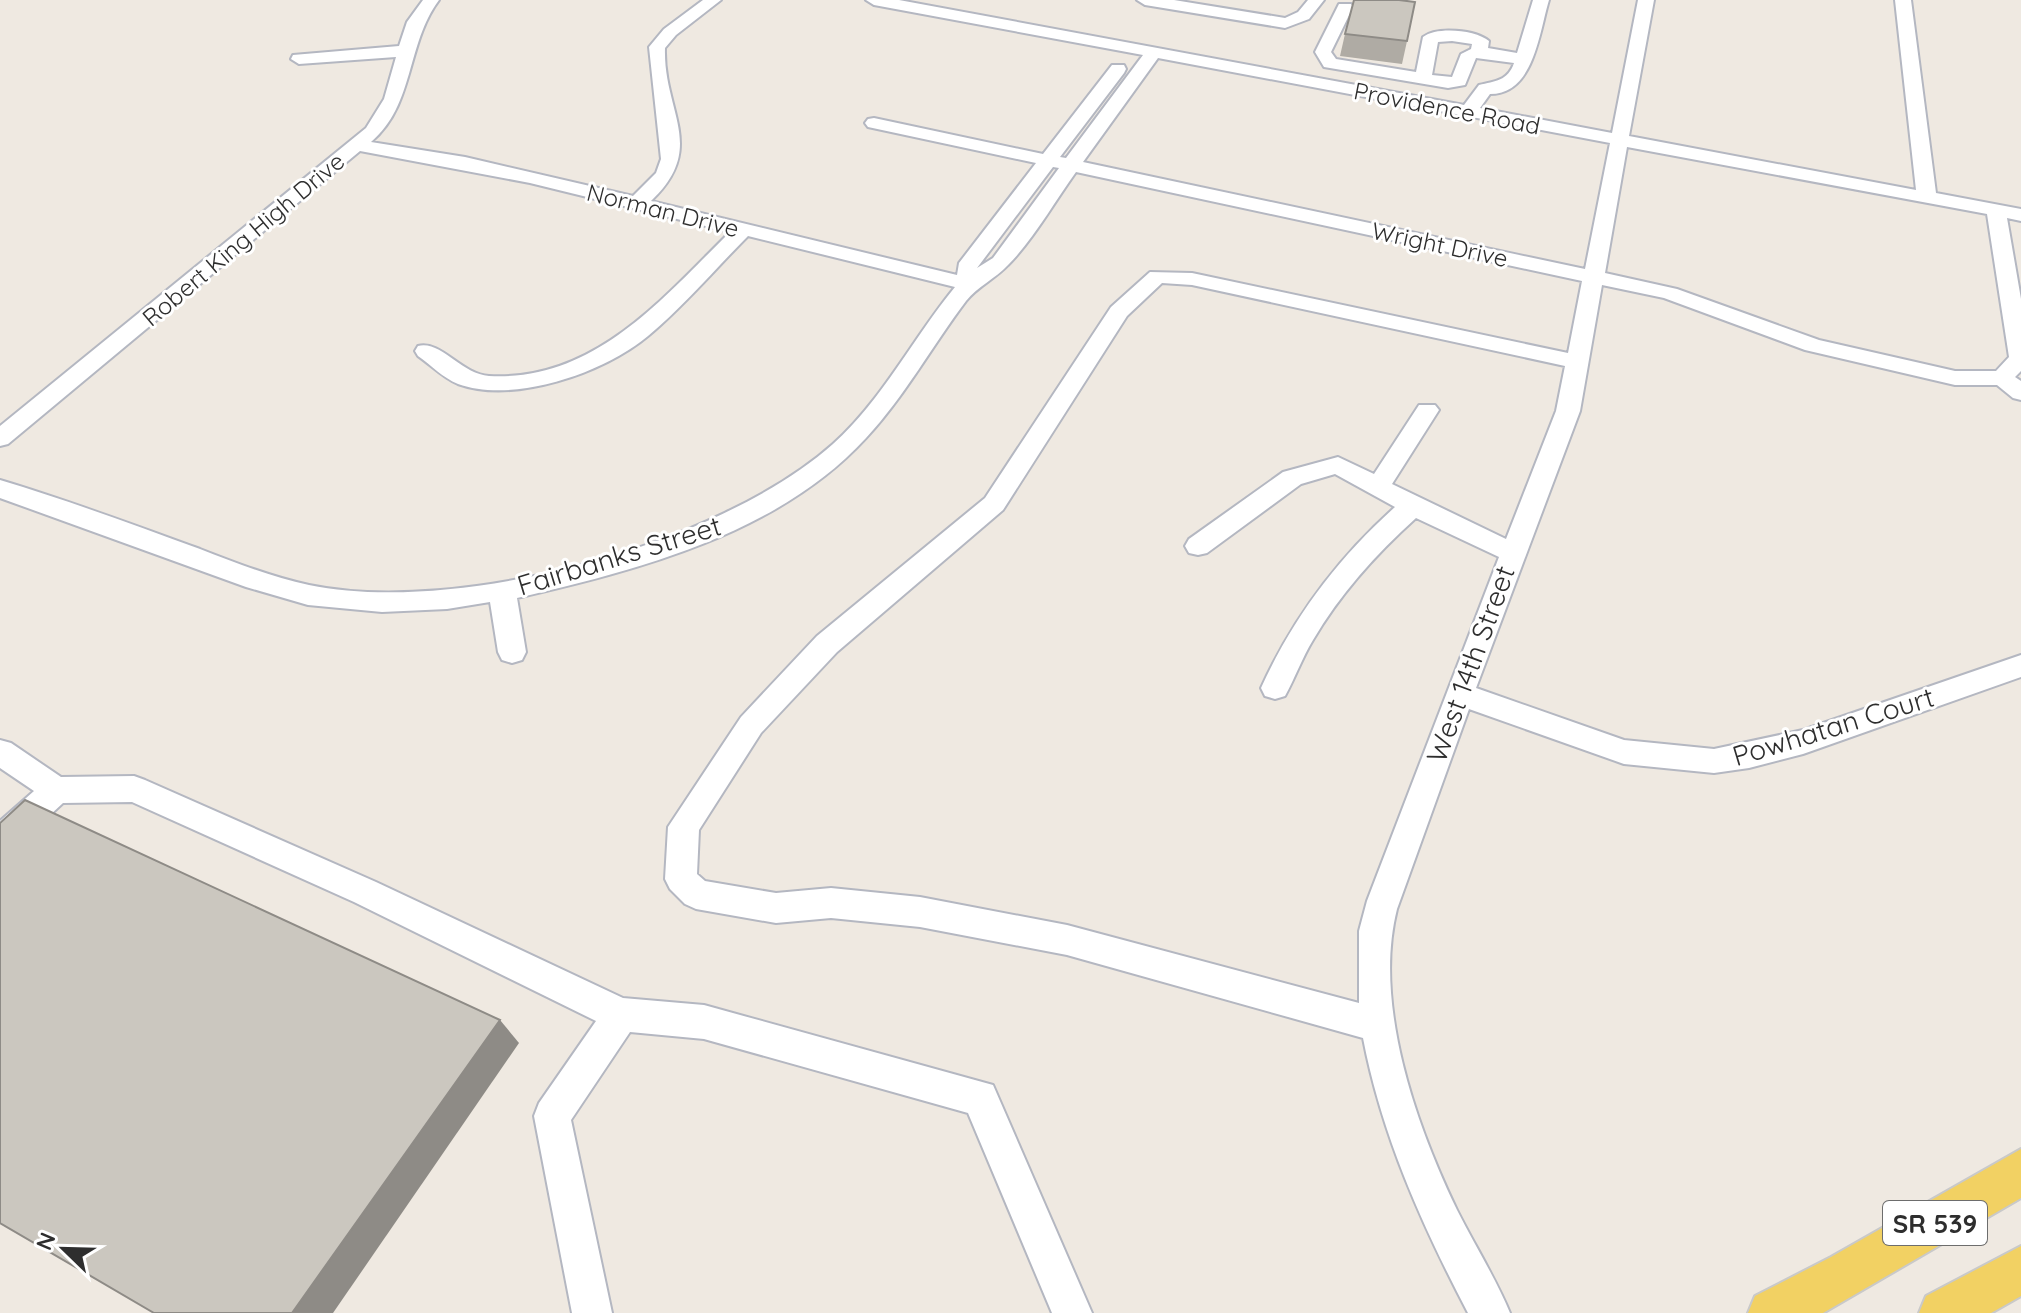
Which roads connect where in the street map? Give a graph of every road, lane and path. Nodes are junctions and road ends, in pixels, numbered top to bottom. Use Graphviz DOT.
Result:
graph roads {
  1 [pos="431,0"];
  2 [pos="713,0"];
  3 [pos="874,0"];
  4 [pos="1145,0"];
  5 [pos="1316,0"];
  6 [pos="1541,0"];
  7 [pos="1646,0"];
  8 [pos="1903,0"];
  9 [pos="1345,7"];
  10 [pos="1132,48"];
  11 [pos="404,51"];
  12 [pos="1154,52"];
  13 [pos="1479,52"];
  14 [pos="299,59"];
  15 [pos="1523,59"];
  16 [pos="1423,79"];
  17 [pos="1501,89"];
  18 [pos="1469,111"];
  19 [pos="1503,118"];
  20 [pos="874,123"];
  21 [pos="1620,141"];
  22 [pos="356,145"];
  23 [pos="1049,159"];
  24 [pos="1074,164"];
  25 [pos="1927,198"];
  26 [pos="636,204"];
  27 [pos="1996,211"];
  28 [pos="2021,215"];
  29 [pos="743,230"];
  30 [pos="1594,277"];
  31 [pos="969,284"];
  32 [pos="426,351"];
  33 [pos="1578,362"];
  34 [pos="2002,378"];
  35 [pos="2021,393"];
  36 [pos="1427,410"];
  37 [pos="0,438"];
  38 [pos="1378,487"];
  39 [pos="0,489"];
  40 [pos="1413,506"];
  41 [pos="1198,546"];
  42 [pos="1512,552"];
  43 [pos="502,591"];
  44 [pos="512,652"];
  45 [pos="2021,666"];
  46 [pos="1275,688"];
  47 [pos="1459,694"];
  48 [pos="0,752"];
  49 [pos="56,790"];
  50 [pos="0,841"];
  51 [pos="621,1015"];
  52 [pos="1378,1025"];
  53 [pos="2021,1172"];
  54 [pos="2021,1270"];
  55 [pos="592,1313"];
  56 [pos="1072,1313"];
  57 [pos="1490,1313"];
  58 [pos="1772,1313"];
  59 [pos="1943,1313"];
  1 -- 11 [label="street, Robert King High Drive"];
  2 -- 26 [label="street"];
  3 -- 10 [label="street, Providence Road"];
  4 -- 5 [label="street"];
  6 -- 15 [label="street"];
  7 -- 21 [label="street, West 14th Street"];
  8 -- 25 [label="street"];
  9 -- 16 [label="street"];
  10 -- 12 [label="street, Providence Road"];
  10 -- 23 [label="street, Fairbanks Street"];
  11 -- 14 [label="street"];
  11 -- 22 [label="street, Robert King High Drive"];
  12 -- 18 [label="street, Providence Road"];
  12 -- 24 [label="street, Fairbanks Street"];
  13 -- 15 [label="street"];
  13 -- 16 [label="street"];
  13 -- 16 [label="street"];
  15 -- 17 [label="street"];
  17 -- 18 [label="street"];
  17 -- 19 [label="street"];
  18 -- 19 [label="street, Providence Road"];
  19 -- 21 [label="street, Providence Road"];
  20 -- 23 [label="street, Wright Drive"];
  21 -- 25 [label="street, Providence Road"];
  21 -- 30 [label="street, West 14th Street"];
  22 -- 26 [label="street, Norman Drive"];
  22 -- 37 [label="street, Robert King High Drive"];
  23 -- 24 [label="street, Wright Drive"];
  23 -- 31 [label="street, Fairbanks Street"];
  24 -- 30 [label="street, Wright Drive"];
  24 -- 31 [label="street, Fairbanks Street"];
  25 -- 27 [label="street, Providence Road"];
  26 -- 29 [label="street, Norman Drive"];
  27 -- 28 [label="street, Providence Road"];
  27 -- 34 [label="street"];
  29 -- 31 [label="street, Norman Drive"];
  29 -- 32 [label="street"];
  30 -- 33 [label="street, West 14th Street"];
  30 -- 34 [label="street, Wright Drive"];
  31 -- 43 [label="street, Fairbanks Street"];
  33 -- 42 [label="street, West 14th Street"];
  33 -- 52 [label="street"];
  34 -- 35 [label="street"];
  36 -- 38 [label="street"];
  38 -- 40 [label="street"];
  38 -- 41 [label="street"];
  39 -- 43 [label="street, Fairbanks Street"];
  40 -- 42 [label="street"];
  40 -- 46 [label="street"];
  42 -- 47 [label="street, West 14th Street"];
  43 -- 44 [label="street, Fairbanks Street"];
  45 -- 47 [label="street, Powhatan Court"];
  47 -- 52 [label="street, West 14th Street"];
  48 -- 49 [label="street"];
  49 -- 50 [label="street"];
  49 -- 51 [label="street"];
  51 -- 55 [label="street"];
  51 -- 56 [label="street"];
  52 -- 57 [label="street, West 14th Street"];
  53 -- 58 [label="main road, SR 539"];
  54 -- 59 [label="main road, SR 539"];
}
